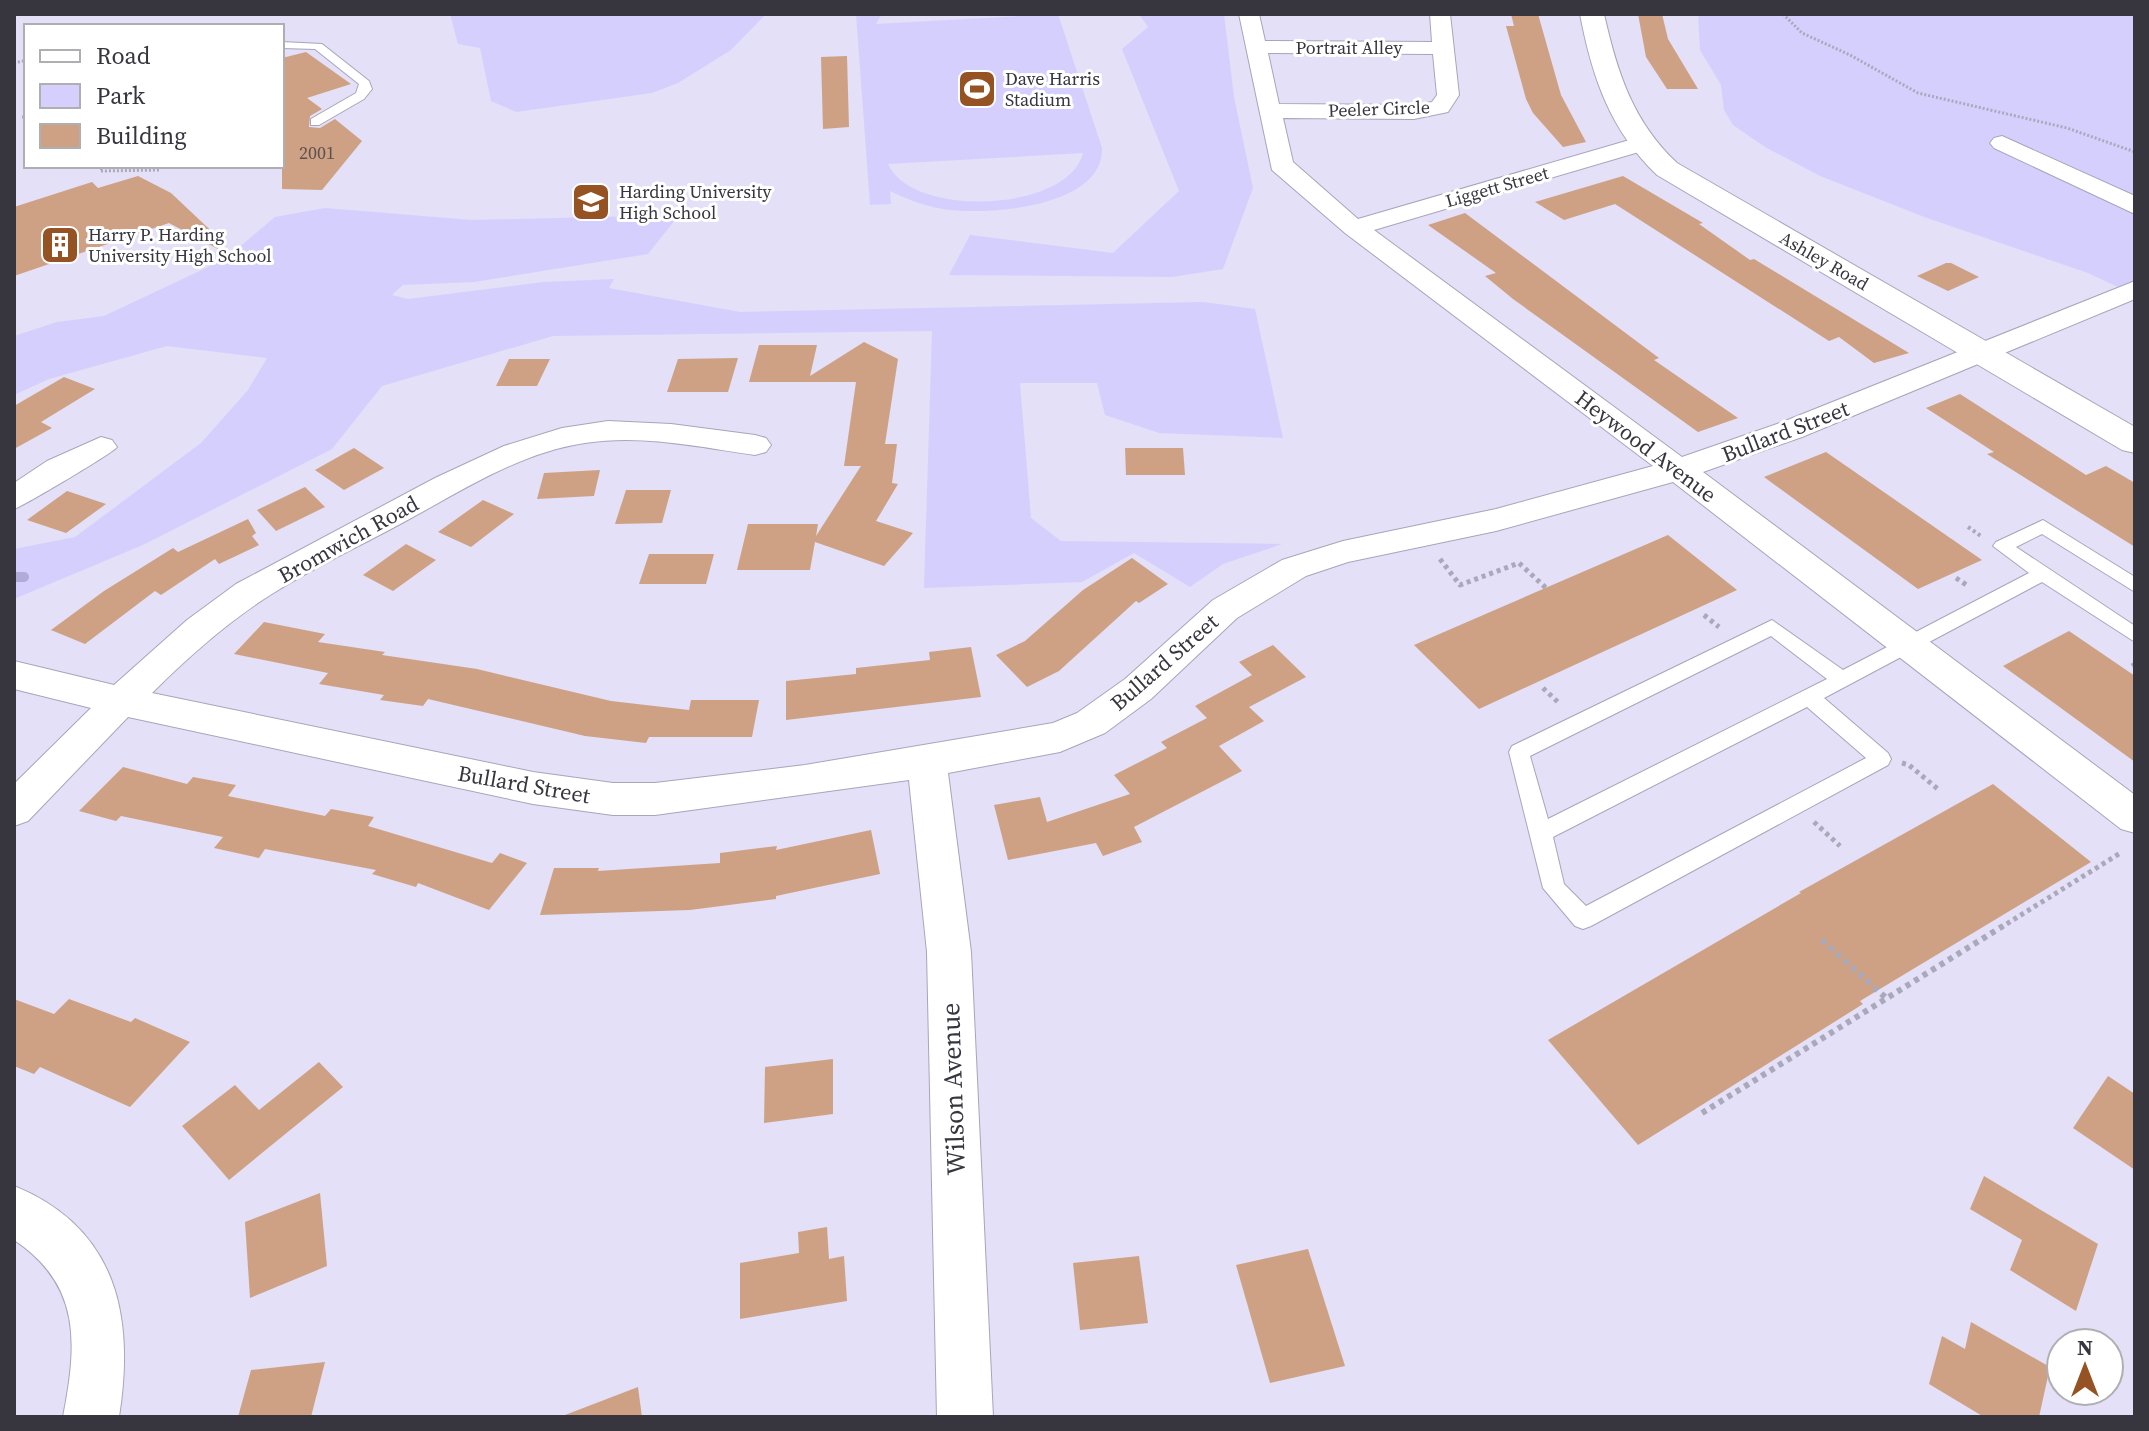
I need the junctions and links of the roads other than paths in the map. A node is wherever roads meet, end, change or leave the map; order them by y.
1 (1249, 14) edge
2 (1440, 14) edge
3 (1592, 14) edge
4 (284, 45) edge
5 (1255, 47) junction
6 (1443, 48) junction
7 (1269, 111) junction
8 (315, 122) dead end
9 (2002, 143) dead end
10 (1641, 144) junction
11 (2135, 206) edge
12 (1354, 228) junction
13 (2135, 289) edge
14 (1983, 353) junction
15 (2135, 442) edge
16 (755, 445) dead end
17 (101, 447) dead end
18 (1678, 470) junction
19 (14, 498) edge
20 (2042, 574) junction
21 (2135, 586) edge
22 (2135, 635) edge
23 (1906, 645) junction
24 (14, 675) edge
25 (1843, 680) junction
26 (1809, 697) junction
27 (121, 701) junction
28 (927, 762) junction
29 (14, 810) edge
30 (2135, 817) edge
31 (1541, 833) junction
32 (14, 1211) edge
33 (91, 1417) edge
34 (965, 1417) edge

1 - 5 street, Heywood Avenue
2 - 6 street, Peeler Circle
3 - 10 street, Ashley Road
4 - 8 lane
5 - 6 street, Portrait Alley
5 - 7 street, Heywood Avenue
6 - 7 street, Peeler Circle
7 - 12 street, Heywood Avenue
9 - 11 street
10 - 12 street, Liggett Street
10 - 14 street, Ashley Road
12 - 18 street, Heywood Avenue
13 - 14 street, Bullard Street
14 - 15 street, Ashley Road
14 - 18 street, Bullard Street
16 - 27 street, Bromwich Road
17 - 19 street
18 - 23 street, Heywood Avenue
18 - 28 street, Bullard Street
20 - 21 lane
20 - 22 lane
20 - 23 lane
23 - 25 lane
23 - 30 street, Heywood Avenue
24 - 27 street, Bullard Street
25 - 26 lane
25 - 31 lane
26 - 31 lane
26 - 31 lane
27 - 28 street, Bullard Street
27 - 29 street, Bromwich Road
28 - 34 street, Wilson Avenue
32 - 33 street

